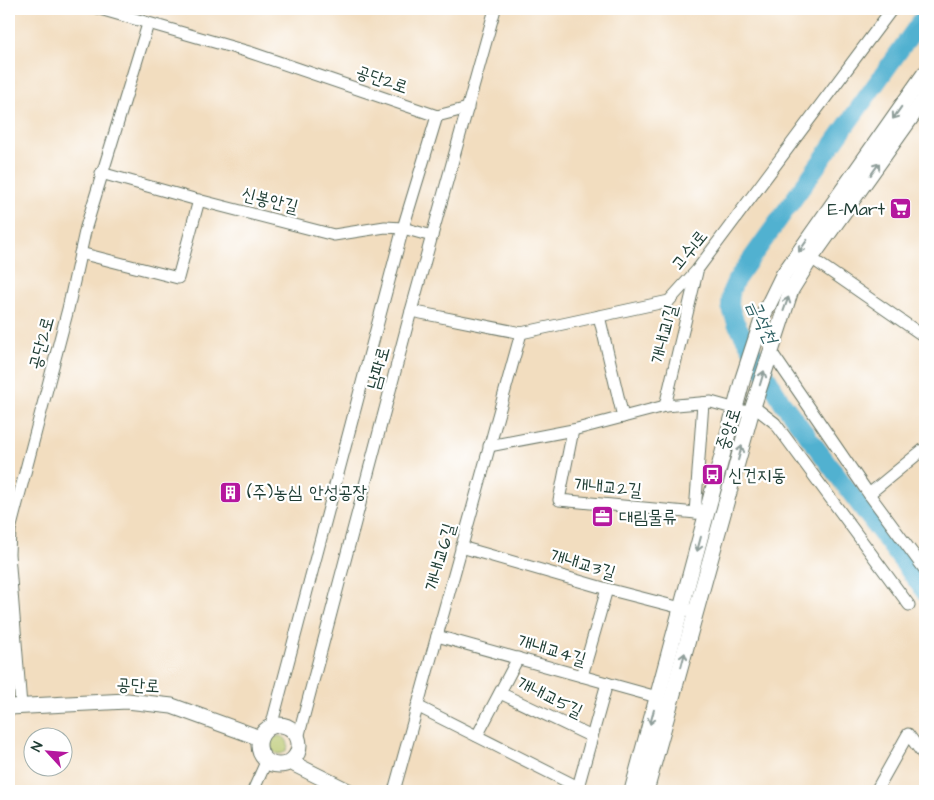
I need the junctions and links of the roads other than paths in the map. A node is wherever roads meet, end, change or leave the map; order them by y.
1 (100, 9) edge
2 (495, 9) edge
3 (892, 9) edge
4 (148, 24) junction
5 (925, 73) edge
6 (925, 98) edge
7 (468, 108) junction
8 (437, 116) junction
9 (101, 173) junction
10 (199, 200) junction
11 (403, 228) junction
12 (432, 236) junction
13 (80, 253) junction
14 (811, 258) junction
15 (698, 270) junction
16 (411, 311) junction
17 (599, 316) junction
18 (521, 333) junction
19 (925, 337) edge
20 (770, 350) junction
21 (703, 403) junction
22 (665, 406) junction
23 (746, 409) junction
24 (623, 418) junction
25 (573, 430) junction
26 (489, 446) junction
27 (925, 448) edge
28 (869, 494) junction
29 (701, 514) junction
30 (461, 547) junction
31 (925, 570) edge
32 (607, 589) junction
33 (910, 605) dead end
34 (681, 608) junction
35 (696, 612) junction
36 (437, 636) junction
37 (518, 658) junction
38 (582, 676) junction
39 (607, 683) junction
40 (500, 693) junction
41 (657, 697) junction
42 (417, 706) junction
43 (15, 707) edge
44 (271, 726) junction
45 (477, 736) junction
46 (592, 737) junction
47 (260, 738) junction
48 (298, 738) junction
49 (925, 756) edge
50 (266, 762) junction
51 (290, 762) junction
52 (582, 789) edge
53 (253, 791) edge
54 (348, 791) edge
55 (394, 791) edge
56 (632, 791) edge
57 (646, 791) edge
58 (876, 791) edge

1 - 4 street, 공단2로
2 - 7 street, 남파로
3 - 15 street, 고수1로
4 - 8 street, 공단2로
4 - 9 street, 공단2로
5 -> 23 main road, 중앙로
14 -> 6 main road
7 - 8 street
7 - 12 street, 남파로
8 - 11 street
9 - 10 street, 신봉안길
9 - 13 street, 공단2로
10 - 11 street, 신봉안길
10 - 13 street
11 - 12 street, 신봉안길
11 - 44 street
12 - 16 street, 남파로
13 - 43 street, 공단2로
14 - 19 street
20 -> 14 main road
15 - 17 street, 고수1로
15 - 22 street, 개내교1길
16 - 18 street, 고수1로
16 - 48 street, 남파로
17 - 18 street, 고수1로
17 - 24 street
18 - 26 street, 개내교6길
23 -> 20 main road
20 - 28 street
21 - 22 street
21 - 23 street
21 - 29 street
22 - 24 street
23 - 29 main road, 중앙로
23 - 33 street, 중앙로
35 -> 23 main road, 중앙로
24 - 25 street
25 - 26 street
25 - 29 street, 개내교2길
26 - 30 street, 개내교6길
27 - 28 street
28 - 31 street
29 -> 34 main road, 중앙로
30 - 32 street, 개내교3길
30 - 36 street, 개내교6길
32 - 34 street, 개내교3길
32 - 38 street
34 - 35 street, 개내교3길
34 - 41 main road, 중앙로
57 -> 35 main road, 중앙로
36 - 37 street, 개내교4길
36 - 42 street, 개내교6길
37 - 38 street, 개내교4길
37 - 40 street, 개내교5길
38 - 39 street, 개내교4길
39 - 41 street, 개내교4길
39 - 46 street
40 - 45 street, 개내교5길
40 - 46 street, 개내교5길
41 -> 56 main road, 중앙로
42 - 45 street, 개내교5길
42 - 55 street, 개내교6길
43 - 47 main road, 공단로
44 - 47 main road
44 - 48 main road
45 - 52 street, 개내교5길
46 - 52 street, 개내교5길
47 - 50 main road
48 - 51 main road
49 - 58 street
50 - 51 main road
50 - 53 street
51 - 54 main road

